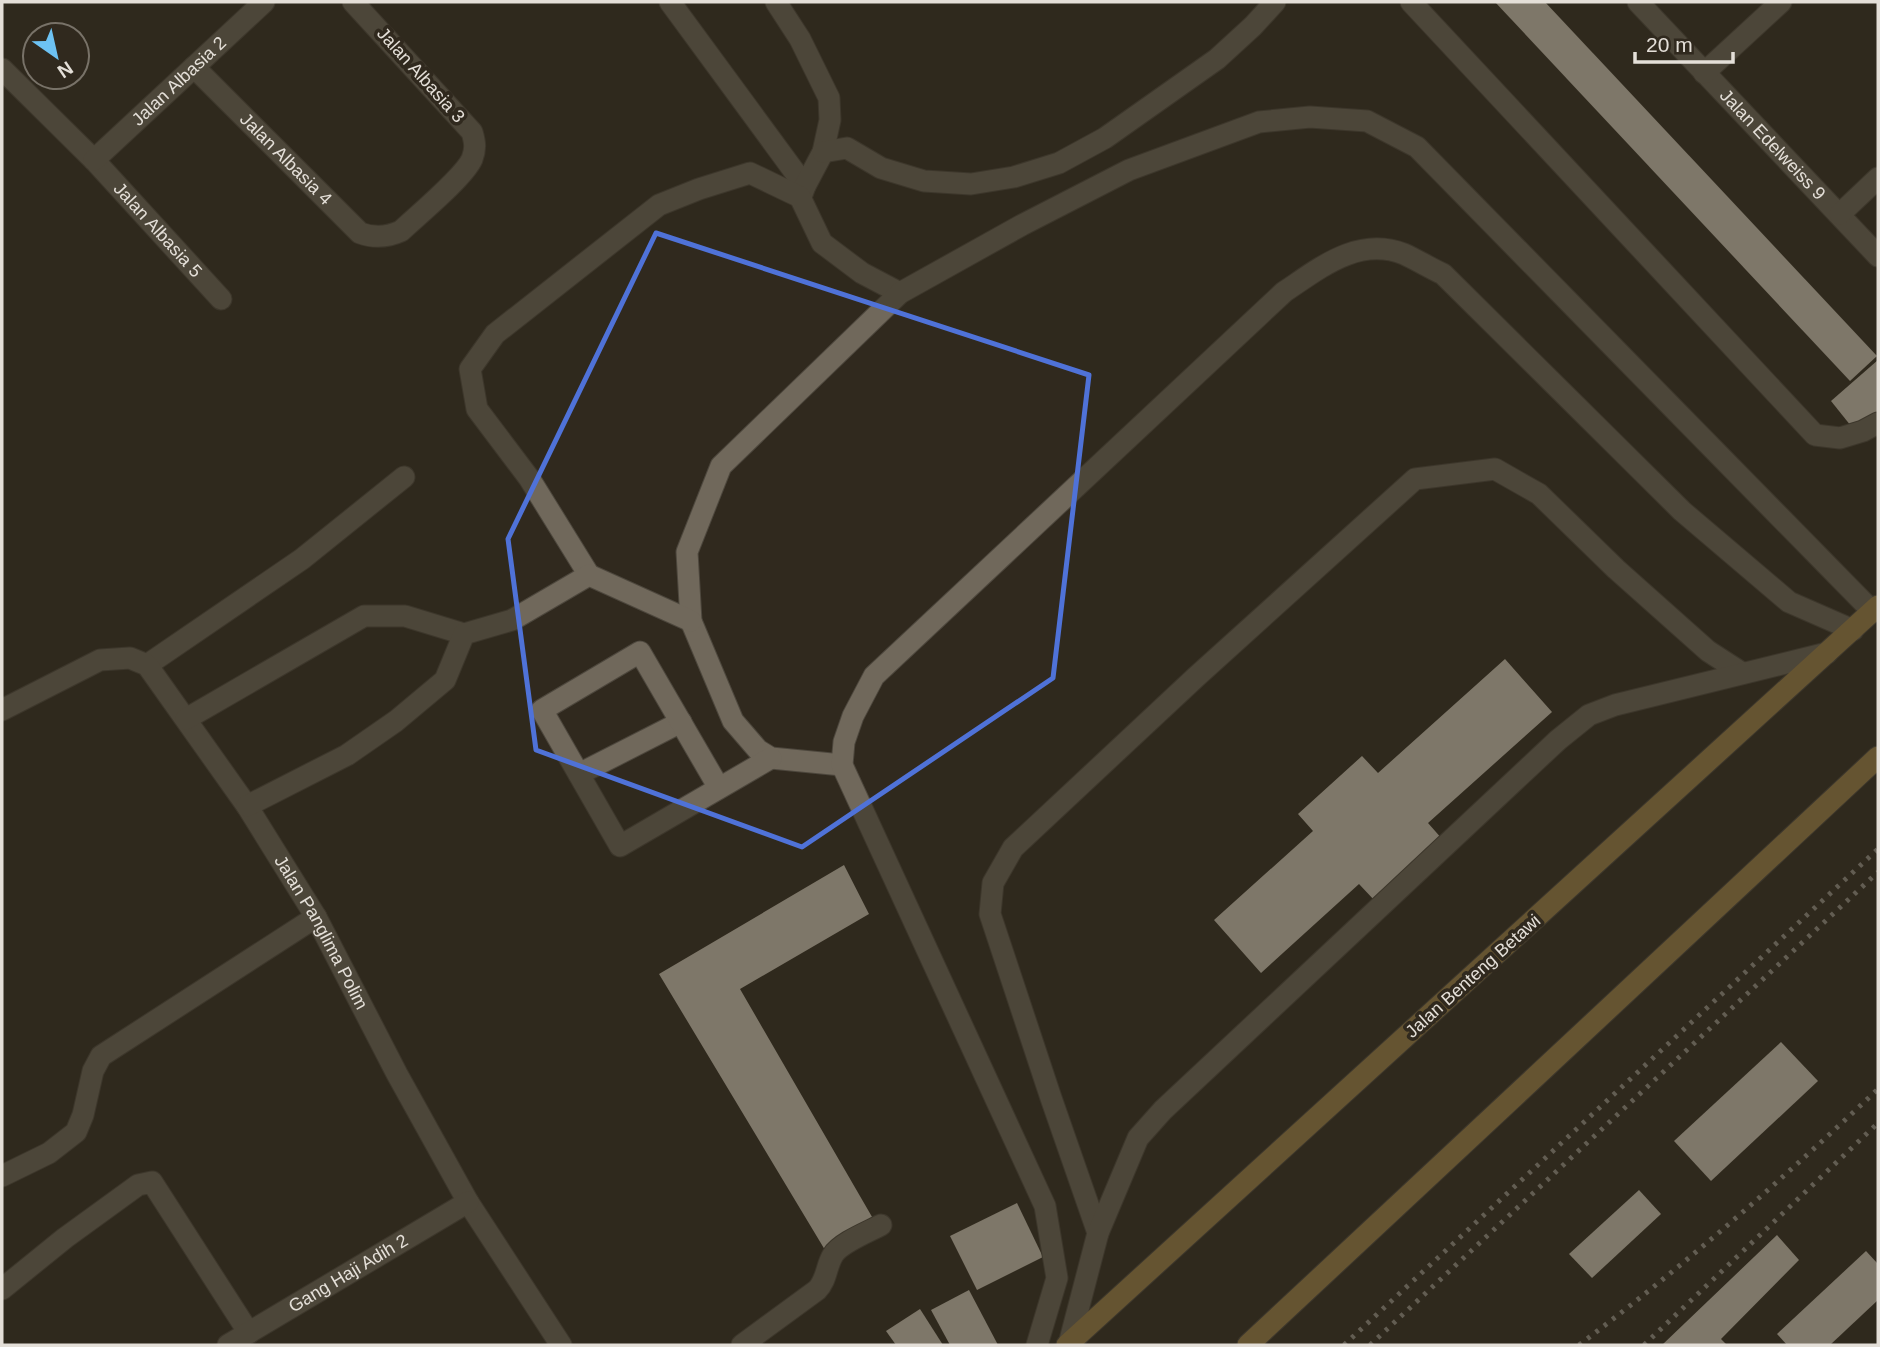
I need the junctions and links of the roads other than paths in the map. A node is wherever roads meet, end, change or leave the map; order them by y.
1 (264, 2) edge
2 (353, 2) edge
3 (670, 2) edge
4 (776, 2) edge
5 (1275, 2) edge
6 (1411, 2) edge
7 (1638, 2) edge
8 (1781, 2) edge
9 (194, 67) junction
10 (2, 69) edge
11 (1704, 73) junction
12 (823, 152) junction
13 (93, 160) junction
14 (1878, 178) edge
15 (802, 192) junction
16 (1840, 214) junction
17 (382, 236) joint
18 (1878, 256) edge
19 (900, 293) junction
20 (221, 299) dead end
21 (1878, 423) edge
22 (404, 477) dead end
23 (589, 575) junction
24 (1875, 609) edge
25 (691, 621) junction
26 (1853, 630) junction
27 (464, 634) junction
28 (1827, 653) junction
29 (148, 665) junction
30 (1742, 673) junction
31 (2, 710) edge
32 (186, 719) junction
33 (681, 722) junction
34 (1878, 757) edge
35 (771, 758) junction
36 (842, 765) junction
37 (579, 774) junction
38 (719, 788) junction
39 (247, 806) junction
40 (316, 918) junction
41 (2, 1176) edge
42 (468, 1202) junction
43 (881, 1225) dead end
44 (1098, 1233) junction
45 (2, 1289) edge
46 (249, 1334) junction
47 (228, 1345) edge
48 (561, 1345) edge
49 (742, 1345) edge
50 (1037, 1345) edge
51 (1068, 1345) edge
52 (1248, 1345) edge

1 - 9 street, Jalan Albasia 2
2 - 17 street, Jalan Albasia 3
3 - 15 street
4 - 12 street
5 - 12 street
6 - 21 street
7 - 11 street, Jalan Edelweiss 9
8 - 11 street
9 - 13 street, Jalan Albasia 2
9 - 17 street, Jalan Albasia 4
10 - 13 street, Jalan Albasia 5
11 - 16 street, Jalan Edelweiss 9
12 - 15 street
13 - 20 street, Jalan Albasia 5
14 - 16 street
15 - 19 street
15 - 23 street
16 - 18 street, Jalan Edelweiss 9
19 - 24 street
19 - 25 street
22 - 29 street
23 - 25 street
23 - 27 street
24 - 26 main road, Jalan Benteng Betawi
25 - 35 street
26 - 28 main road, Jalan Benteng Betawi
26 - 36 street
27 - 32 street
27 - 39 street
28 - 30 street
28 - 51 main road, Jalan Benteng Betawi
29 - 31 street
29 - 32 street, Jalan Panglima Polim
30 - 44 street
30 - 44 street
32 - 39 street, Jalan Panglima Polim
33 - 37 street
33 - 37 street
33 - 38 street
34 - 52 main road
35 - 36 street
35 - 38 street
36 - 50 street
37 - 38 street
39 - 40 street, Jalan Panglima Polim
40 - 41 street
40 - 42 street, Jalan Panglima Polim
42 - 46 street, Gang Haji Adih 2
42 - 48 street, Jalan Panglima Polim
43 - 49 street
44 - 51 street
45 - 46 street
46 - 47 street, Gang Haji Adih 2

